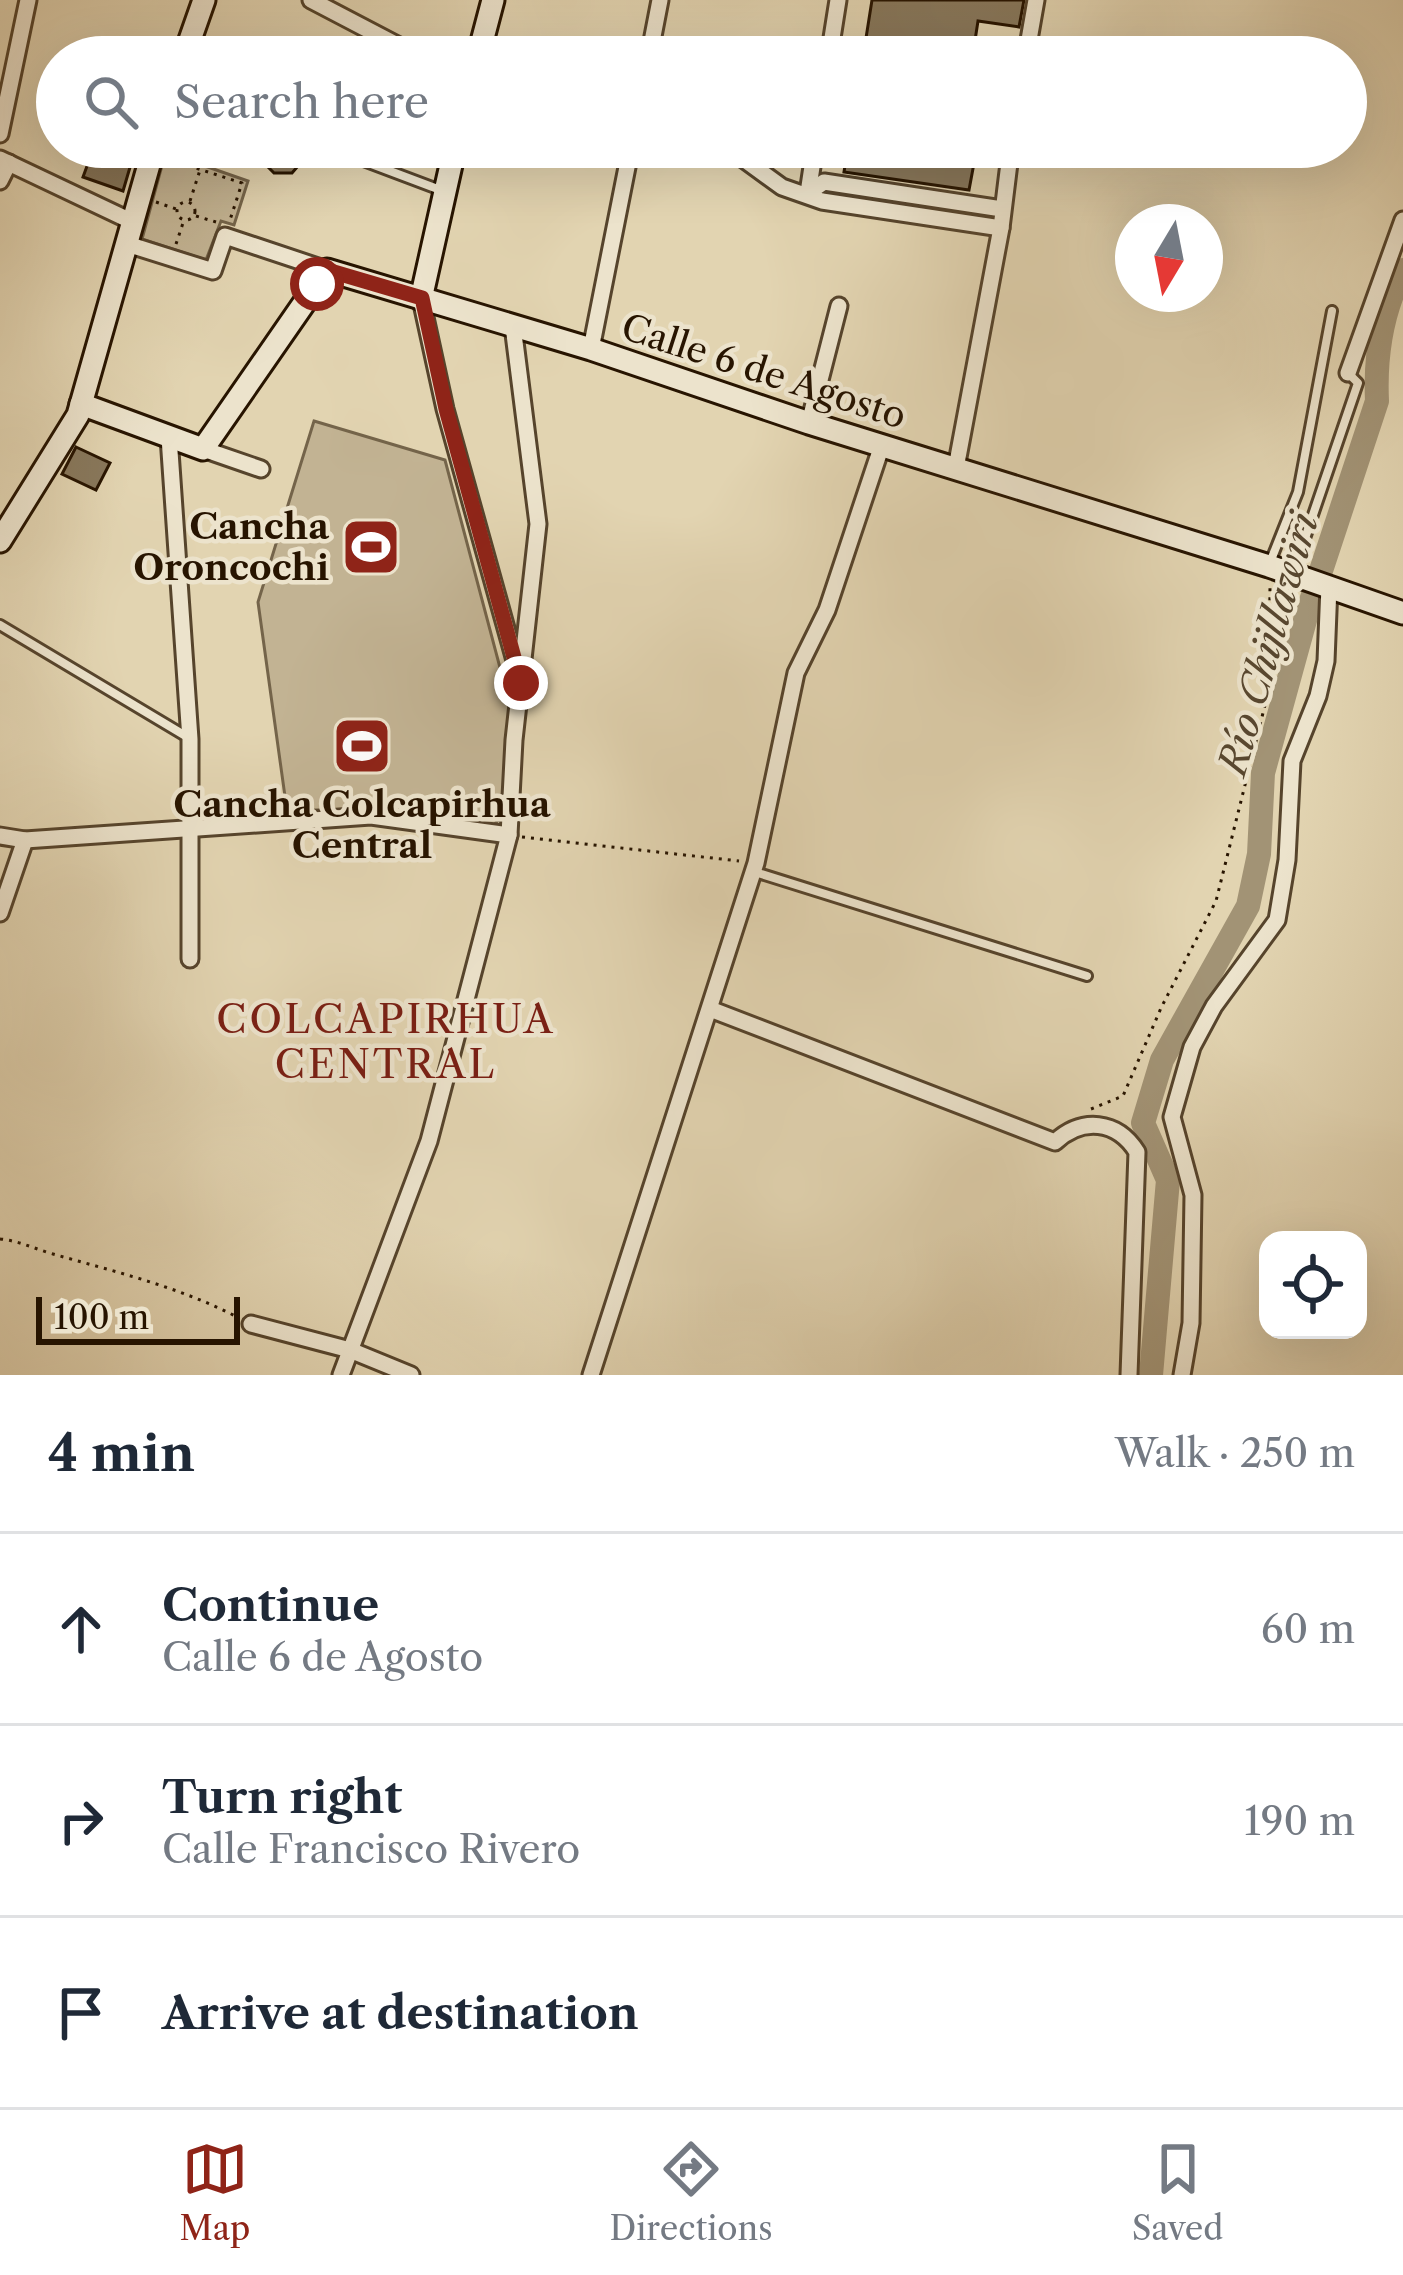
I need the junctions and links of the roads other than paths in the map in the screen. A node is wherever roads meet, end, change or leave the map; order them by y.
1 (28, 0) edge
2 (203, 0) edge
3 (311, 0) edge
4 (493, 0) edge
5 (660, 0) edge
6 (838, 0) edge
7 (1036, 0) edge
8 (191, 36) edge
9 (380, 36) edge
10 (484, 36) edge
11 (653, 36) edge
12 (832, 36) edge
13 (1030, 36) edge
14 (0, 134) edge
15 (4, 161) edge
16 (148, 168) edge
17 (380, 168) edge
18 (450, 168) edge
19 (627, 168) edge
20 (756, 168) edge
21 (812, 168) edge
22 (1008, 168) edge
23 (0, 181) edge
24 (444, 192) junction
25 (808, 193) junction
26 (1002, 208) junction
27 (1403, 220) edge
28 (1001, 228) junction
29 (130, 233) junction
30 (327, 270) junction
31 (422, 298) junction
32 (839, 306) dead end
33 (1332, 311) dead end
34 (513, 326) junction
35 (591, 350) junction
36 (1348, 373) joint
37 (81, 404) junction
38 (809, 423) junction
39 (169, 437) junction
40 (882, 446) junction
41 (203, 449) junction
42 (956, 468) junction
43 (261, 469) dead end
44 (0, 541) edge
45 (1277, 568) junction
46 (1320, 583) junction
47 (1403, 613) edge
48 (0, 625) edge
49 (521, 683) junction
50 (190, 739) junction
51 (193, 828) junction
52 (0, 836) edge
53 (508, 836) junction
54 (25, 840) junction
55 (755, 867) junction
56 (0, 913) edge
57 (190, 959) dead end
58 (1087, 976) dead end
59 (710, 1009) junction
60 (251, 1324) road end
61 (350, 1350) junction
62 (341, 1375) edge
63 (411, 1375) edge
64 (591, 1375) edge
65 (1129, 1375) edge
66 (1182, 1375) edge

1 - 14 street
2 - 8 main road
3 - 9 street
4 - 10 main road
5 - 11 street
6 - 12 street
7 - 13 street
15 - 23 street
15 - 29 street
16 - 29 main road
17 - 24 lane
18 - 24 main road
19 - 35 street
20 - 25 street
21 - 25 street
22 - 26 street
24 - 31 main road
25 - 26 street
25 - 28 street
26 - 28 street
27 - 36 street
28 - 42 street
29 - 30 street, Calle 6 de Agosto
29 - 37 main road
30 - 31 main road, Calle 6 de Agosto
30 - 41 main road
31 - 34 main road, Calle 6 de Agosto
31 - 49 street
32 - 38 street
33 - 45 lane
34 - 35 main road, Calle 6 de Agosto
34 - 49 street
35 - 38 main road, Calle 6 de Agosto
36 - 45 lane
37 - 39 main road
37 - 44 main road
38 - 40 main road, Calle 6 de Agosto
39 - 41 main road
39 - 50 street
40 - 42 main road, Calle 6 de Agosto
40 - 55 street
41 - 43 street
42 - 45 main road, Calle 6 de Agosto
45 - 46 main road, Calle 6 de Agosto
46 - 47 main road, Calle 6 de Agosto
46 - 66 street
48 - 50 lane
49 - 53 street
50 - 51 street
51 - 53 street
51 - 54 street
51 - 57 street
52 - 54 street
53 - 61 street
54 - 56 street
55 - 58 lane
55 - 59 street
59 - 64 street
59 - 65 street
60 - 61 street
61 - 62 street
61 - 63 street

